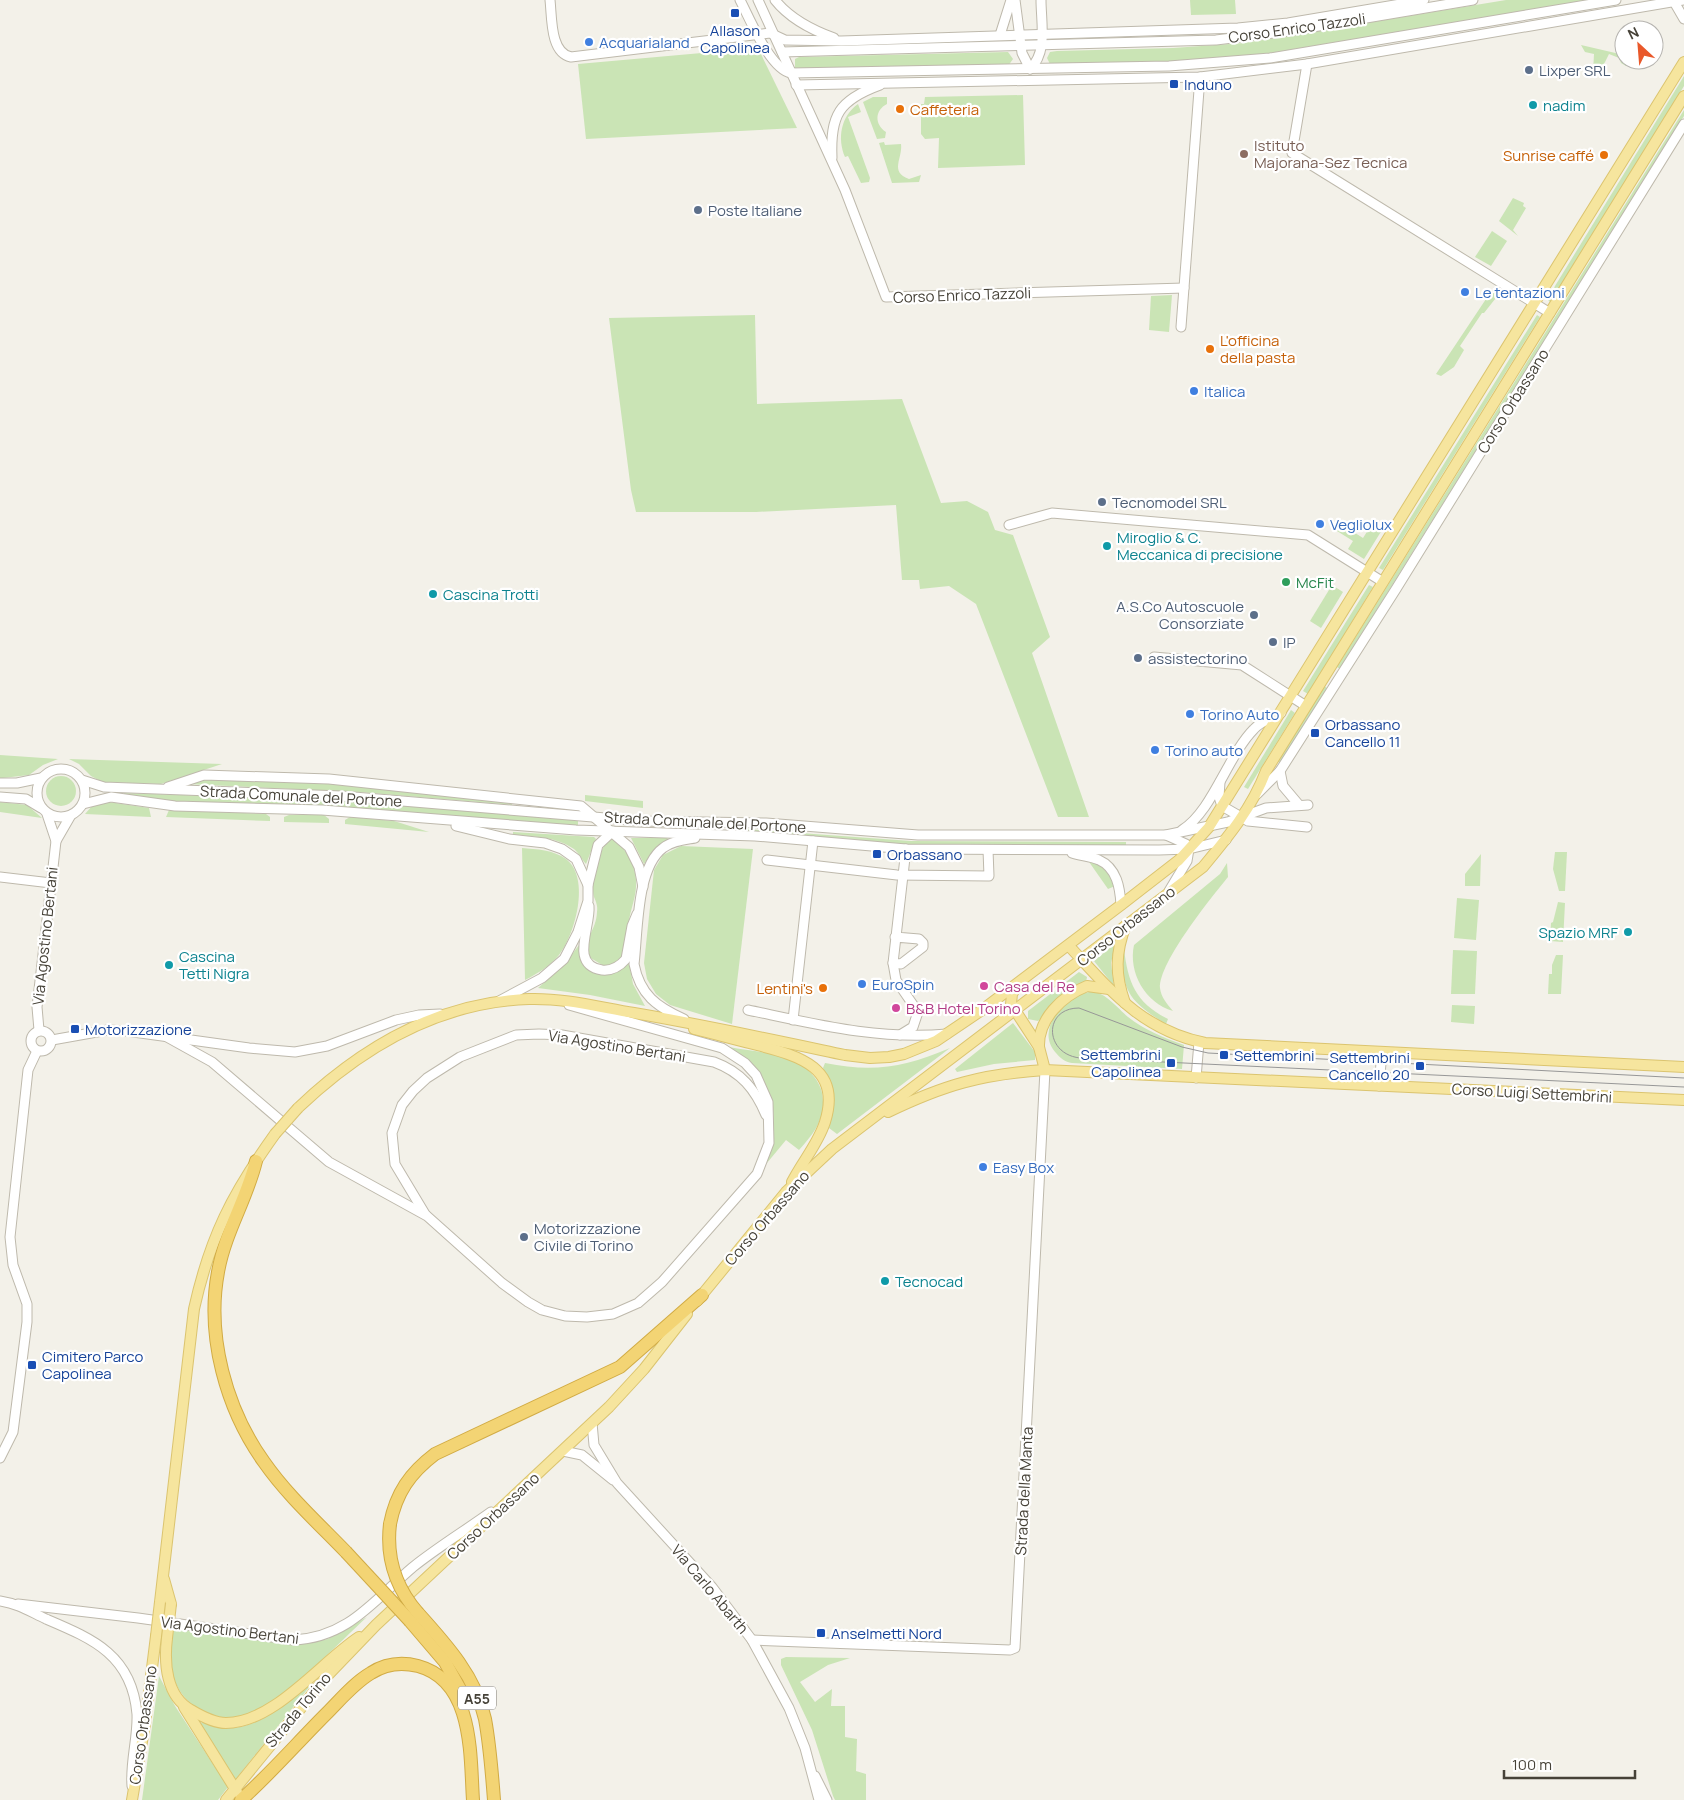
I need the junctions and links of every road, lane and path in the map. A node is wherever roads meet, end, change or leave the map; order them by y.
1 (550, 0) edge
2 (740, 0) edge
3 (758, 0) edge
4 (775, 0) edge
5 (1011, 0) edge
6 (1015, 0) edge
7 (1041, 0) edge
8 (1424, 0) edge
9 (1473, 0) edge
10 (1616, 0) edge
11 (1676, 1) edge
12 (1684, 19) edge
13 (1480, 23) junction
14 (1508, 31) junction
15 (1103, 33) junction
16 (774, 34) junction
17 (759, 35) junction
18 (1000, 35) junction
19 (1041, 35) junction
20 (1020, 40) junction
21 (841, 41) junction
22 (1120, 43) junction
23 (1042, 45) junction
24 (782, 52) junction
25 (1270, 58) junction
26 (1684, 62) edge
27 (1307, 64) junction
28 (1129, 66) junction
29 (1030, 69) junction
30 (1244, 72) junction
31 (791, 73) junction
32 (1200, 77) junction
33 (1149, 78) junction
34 (888, 82) junction
35 (796, 85) junction
36 (1684, 96) edge
37 (1684, 124) edge
38 (832, 163) junction
39 (1184, 288) junction
40 (1534, 303) junction
41 (1550, 313) junction
42 (1180, 327) dead end
43 (1009, 525) dead end
44 (1367, 572) junction
45 (1383, 582) junction
46 (1154, 657) dead end
47 (1328, 670) junction
48 (1340, 677) junction
49 (1322, 680) junction
50 (1334, 687) junction
51 (1291, 696) junction
52 (1306, 706) junction
53 (1281, 713) junction
54 (1280, 771) junction
55 (41, 778) junction
56 (82, 780) junction
57 (1220, 780) junction
58 (0, 783) edge
59 (166, 789) junction
60 (1257, 794) junction
61 (0, 797) edge
62 (83, 804) junction
63 (581, 806) joint
64 (1222, 806) junction
65 (44, 811) junction
66 (71, 815) junction
67 (595, 816) junction
68 (1242, 817) junction
69 (434, 820) junction
70 (641, 821) junction
71 (1209, 827) junction
72 (1307, 827) dead end
73 (612, 832) junction
74 (1178, 833) junction
75 (719, 834) junction
76 (1166, 835) junction
77 (1226, 840) junction
78 (56, 841) junction
79 (814, 841) junction
80 (906, 849) junction
81 (1189, 849) junction
82 (988, 850) junction
83 (1064, 850) junction
84 (767, 860) dead end
85 (811, 864) junction
86 (903, 875) junction
87 (0, 877) edge
88 (51, 883) junction
89 (588, 885) junction
90 (643, 887) junction
91 (1168, 894) junction
92 (588, 901) junction
93 (1122, 905) junction
94 (641, 907) junction
95 (1126, 925) junction
96 (896, 937) junction
97 (1069, 946) junction
98 (1082, 960) junction
99 (893, 964) junction
100 (1022, 980) junction
101 (1110, 989) junction
102 (552, 1000) junction
103 (497, 1002) junction
104 (1126, 1006) junction
105 (748, 1010) dead end
106 (1016, 1011) junction
107 (632, 1012) junction
108 (446, 1014) junction
109 (687, 1020) junction
110 (793, 1020) junction
111 (39, 1030) junction
112 (947, 1034) junction
113 (898, 1035) junction
114 (167, 1037) junction
115 (52, 1040) junction
116 (1199, 1042) junction
117 (1039, 1047) junction
118 (37, 1051) junction
119 (1382, 1052) junction
120 (1684, 1067) edge
121 (1045, 1070) junction
122 (1196, 1078) junction
123 (1379, 1086) junction
124 (1684, 1100) edge
125 (769, 1120) junction
126 (864, 1124) junction
127 (256, 1161) junction
128 (786, 1192) junction
129 (427, 1216) junction
130 (702, 1295) junction
131 (592, 1423) junction
132 (563, 1451) junction
133 (0, 1458) edge
134 (617, 1483) junction
135 (516, 1495) junction
136 (163, 1575) junction
137 (0, 1601) edge
138 (18, 1604) junction
139 (414, 1617) junction
140 (376, 1625) junction
141 (752, 1640) junction
142 (184, 1706) junction
143 (809, 1762) junction
144 (234, 1788) junction
145 (132, 1797) edge
146 (226, 1800) edge
147 (242, 1800) edge
148 (473, 1800) edge
149 (481, 1800) edge
150 (494, 1800) edge
151 (819, 1800) edge
152 (827, 1800) edge

1 - 17 street, Corso Enrico Tazzoli
2 - 17 street, Corso Enrico Tazzoli
3 - 16 street, Corso Enrico Tazzoli
4 - 21 street, Corso Enrico Tazzoli
5 - 18 street
6 - 20 street
7 - 19 street
8 - 15 street, Corso Enrico Tazzoli
9 - 22 street, Corso Enrico Tazzoli
10 - 13 street, Corso Enrico Tazzoli
11 - 12 street
11 - 14 street, Corso Enrico Tazzoli
13 - 14 street, Corso Enrico Tazzoli
13 - 25 street, Corso Enrico Tazzoli
14 - 27 street, Corso Enrico Tazzoli
15 - 19 street, Corso Enrico Tazzoli
15 - 22 street
16 - 17 street, Corso Enrico Tazzoli
16 - 21 street, Corso Enrico Tazzoli
16 - 24 street, Corso Enrico Tazzoli
17 - 31 street, Corso Enrico Tazzoli
18 - 20 street, Corso Enrico Tazzoli
18 - 21 street, Corso Enrico Tazzoli
19 - 20 street, Corso Enrico Tazzoli
19 - 23 street
20 - 23 street, Corso Enrico Tazzoli
20 - 24 street, Corso Enrico Tazzoli
20 - 29 street
22 - 23 street, Corso Enrico Tazzoli
23 - 29 street
24 - 31 street, Corso Enrico Tazzoli
25 - 28 street, Corso Enrico Tazzoli
25 - 30 street, Corso Enrico Tazzoli
26 - 40 main road, Corso Orbassano
27 - 30 street, Corso Enrico Tazzoli
27 - 40 street
28 - 29 street, Corso Enrico Tazzoli
28 - 33 street
29 - 31 street, Corso Enrico Tazzoli
30 - 32 street, Corso Enrico Tazzoli
31 - 35 street, Corso Enrico Tazzoli
32 - 33 street, Corso Enrico Tazzoli
32 - 39 street
33 - 34 street, Corso Enrico Tazzoli
34 - 35 street, Corso Enrico Tazzoli
34 - 38 street, Corso Enrico Tazzoli
35 - 38 street, Corso Enrico Tazzoli
36 - 41 main road, Corso Orbassano
37 - 48 street, Corso Orbassano
38 - 39 street, Corso Enrico Tazzoli
39 - 42 street
40 - 41 street
40 - 44 main road, Corso Orbassano
41 - 45 main road, Corso Orbassano
43 - 44 street
44 - 45 street
44 - 51 main road, Corso Orbassano
45 - 47 main road, Corso Orbassano
46 - 51 street
47 - 48 street
47 - 49 main road, Corso Orbassano
48 - 50 street, Corso Orbassano
49 - 50 street
49 - 52 main road, Corso Orbassano
50 - 54 street, Corso Orbassano
51 - 52 street
51 - 53 main road, Corso Orbassano
52 - 60 main road, Corso Orbassano
53 - 57 street
53 - 64 main road, Corso Orbassano
54 - 60 street, Corso Orbassano
54 - 68 street, Strada Comunale del Portone
55 - 56 street
55 - 58 street
55 - 65 street
56 - 59 street, Strada Comunale del Portone
56 - 62 street
57 - 64 street
57 - 74 street
59 - 63 street, Strada Comunale del Portone
59 - 67 street, Strada Comunale del Portone
60 - 68 main road, Corso Orbassano
61 - 65 street
62 - 66 street
62 - 69 street, Strada Comunale del Portone
63 - 67 street, Corso Orbassano
64 - 68 street
64 - 71 main road, Corso Orbassano
65 - 66 street
65 - 78 street, Via Agostino Bertani
66 - 78 street, Via Agostino Bertani
67 - 70 street, Strada Comunale del Portone
67 - 73 street, Corso Orbassano
68 - 71 street, Strada Comunale del Portone
68 - 72 street
68 - 77 main road, Corso Orbassano
69 - 73 street, Strada Comunale del Portone
69 - 89 street, Corso Orbassano
70 - 73 street, Corso Orbassano
70 - 76 street, Strada Comunale del Portone
71 - 74 street, Strada Comunale del Portone
71 - 81 main road, Corso Orbassano
73 - 75 street, Strada Comunale del Portone
73 - 89 street, Corso Orbassano
73 - 90 street, Corso Orbassano
74 - 76 street, Strada Comunale del Portone
75 - 79 street, Strada Comunale del Portone
75 - 90 street, Corso Orbassano
76 - 81 street
77 - 81 street, Strada Comunale del Portone
77 - 91 main road, Corso Orbassano
78 - 88 street, Via Agostino Bertani
79 - 80 street, Strada Comunale del Portone
79 - 85 street, Strada Comunale del Portone
80 - 82 street, Strada Comunale del Portone
80 - 86 street
81 - 83 street, Strada Comunale del Portone
81 - 91 street
81 - 93 main road, Corso Orbassano
82 - 83 street, Strada Comunale del Portone
82 - 86 street
83 - 93 street
84 - 85 street
85 - 86 street
85 - 110 street, Strada Comunale del Portone
86 - 96 street
87 - 88 street
88 - 111 street, Via Agostino Bertani
89 - 92 street, Corso Orbassano
90 - 94 street, Corso Orbassano
91 - 95 main road, Corso Orbassano
92 - 94 street, Corso Orbassano
92 - 103 street, Corso Orbassano
93 - 97 main road, Corso Orbassano
94 - 109 street, Corso Orbassano
95 - 98 main road, Corso Orbassano
95 - 104 main road
96 - 99 street
96 - 99 street
97 - 98 main road
97 - 100 main road, Corso Orbassano
98 - 101 main road
98 - 106 main road, Corso Orbassano
99 - 113 street
100 - 106 main road
100 - 112 main road, Corso Orbassano
101 - 104 main road
101 - 117 main road
102 - 103 main road, Corso Orbassano
102 - 107 main road, Corso Orbassano
102 - 125 street, Via Agostino Bertani
103 - 108 main road, Corso Orbassano
104 - 116 main road
105 - 110 street
106 - 117 main road
106 - 126 main road, Corso Orbassano
107 - 109 main road, Corso Orbassano
107 - 128 main road
108 - 114 street, Via Agostino Bertani
108 - 127 main road, Corso Orbassano, bridge
109 - 112 main road, Corso Orbassano
110 - 113 street
111 - 115 street
111 - 118 street
112 - 113 street
114 - 115 street, Via Agostino Bertani
114 - 129 street, Via Agostino Bertani
115 - 118 street
116 - 119 main road
116 - 122 street
117 - 121 main road
118 - 133 street
119 - 120 main road
119 - 123 street
121 - 122 main road, Corso Luigi Settembrini
121 - 126 main road, Corso Luigi Settembrini
121 - 141 street, Strada della Manta
122 - 123 main road, Corso Luigi Settembrini
123 - 124 main road, Corso Luigi Settembrini
125 - 129 street, Via Agostino Bertani
125 - 129 street, Via Agostino Bertani
126 - 128 main road, Corso Orbassano
127 - 136 main road, Corso Orbassano
127 - 139 highway, bridge
128 - 130 main road, Corso Orbassano
130 - 131 main road, Corso Orbassano
130 - 139 highway, bridge
131 - 132 main road, Corso Orbassano
131 - 134 street, Via Carlo Abarth
132 - 134 street, Via Carlo Abarth
132 - 135 main road, Corso Orbassano
134 - 141 street, Via Carlo Abarth
135 - 138 street, Via Agostino Bertani
135 - 140 main road, Corso Orbassano
136 - 142 main road, bridge
136 - 145 main road, Corso Orbassano, bridge
137 - 138 street, Corso Orbassano
138 - 145 street, Corso Orbassano
139 - 149 highway, A55
139 - 150 highway, A55
140 - 142 main road
140 - 144 main road, Strada Torino
141 - 143 street, Via Carlo Abarth
142 - 144 main road
143 - 151 street, Via Carlo Abarth
143 - 152 street, Via Carlo Abarth
144 - 146 main road, Strada Torino
144 - 147 main road
147 - 148 highway

